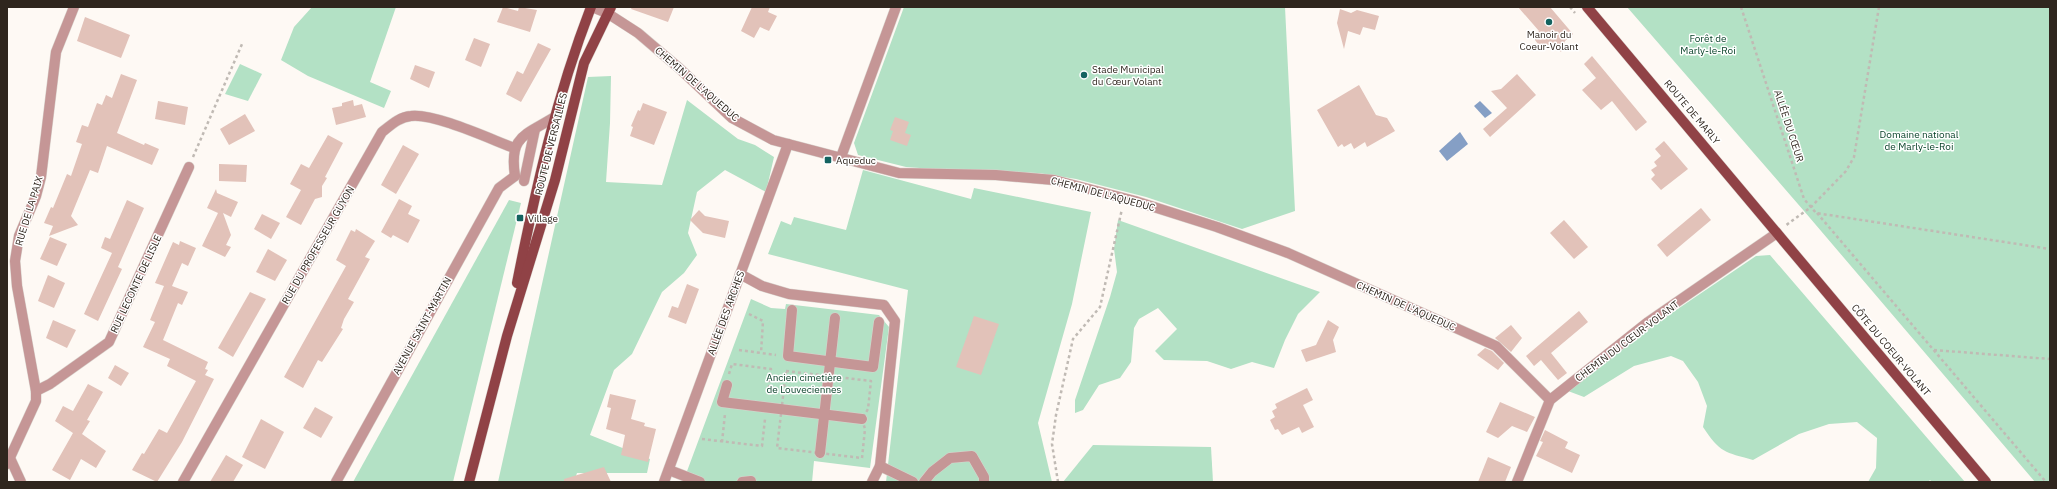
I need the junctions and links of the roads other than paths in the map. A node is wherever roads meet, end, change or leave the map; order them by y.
1 (74, 7) edge
2 (592, 7) edge
3 (896, 7) edge
4 (1587, 7) edge
5 (609, 10) edge
6 (554, 118) junction
7 (535, 129) junction
8 (788, 144) junction
9 (514, 148) junction
10 (840, 157) junction
11 (189, 167) road end
12 (519, 179) junction
13 (555, 180) junction
14 (537, 183) junction
15 (1777, 233) junction
16 (740, 274) junction
17 (792, 310) dead end
18 (835, 318) dead end
19 (879, 322) dead end
20 (506, 336) junction
21 (830, 362) junction
22 (727, 385) dead end
23 (36, 391) junction
24 (1550, 400) junction
25 (824, 414) junction
26 (862, 419) dead end
27 (820, 453) dead end
28 (9, 461) edge
29 (880, 466) junction
30 (669, 470) junction
31 (21, 482) edge
32 (183, 482) edge
33 (336, 482) edge
34 (469, 482) edge
35 (664, 482) edge
36 (700, 482) edge
37 (872, 482) edge
38 (913, 482) edge
39 (924, 482) edge
40 (984, 482) edge
41 (1517, 482) edge
42 (1986, 482) edge

1 - 23 street, RUE DE LA PAIX
2 - 5 street, CHEMIN DE L'AQUEDUC
2 - 6 main road, ROUTE DE VERSAILLES
3 - 10 street
4 - 15 main road, ROUTE DE MARLY
5 - 8 street, CHEMIN DE L'AQUEDUC
5 - 13 main road, ROUTE DE VERSAILLES
6 - 7 street
6 - 14 main road, ROUTE DE VERSAILLES
7 - 9 street
7 - 12 street
8 - 10 street, CHEMIN DE L'AQUEDUC
8 - 16 street, ALLÉE DES ARCHES
9 - 12 street
9 - 32 street, RUE DU PROFESSEUR GUYON
10 - 24 street, CHEMIN DE L'AQUEDUC
11 - 23 street, RUE LECONTE DE LISLE
12 - 14 street
12 - 33 street, AVENUE SAINT-MARTIN
13 - 14 main road
13 - 20 main road, ROUTE DE VERSAILLES
14 - 20 main road, ROUTE DE VERSAILLES
15 - 24 street, CHEMIN DU CŒUR-VOLANT
15 - 42 main road, CÔTE DU COEUR-VOLANT
16 - 29 street
16 - 30 street, ALLÉE DES ARCHES
17 - 21 street
18 - 21 street
19 - 21 street
20 - 34 main road, ROUTE DE VERSAILLES
21 - 25 street
22 - 25 street
23 - 28 street, RUE DE LA PAIX
24 - 41 street, CHEMIN DU CŒUR-VOLANT
25 - 26 street
25 - 27 street
28 - 31 street, RUE DE LA PAIX
29 - 37 street
29 - 38 street
30 - 35 street, ALLÉE DES ARCHES
30 - 36 street
39 - 40 street

